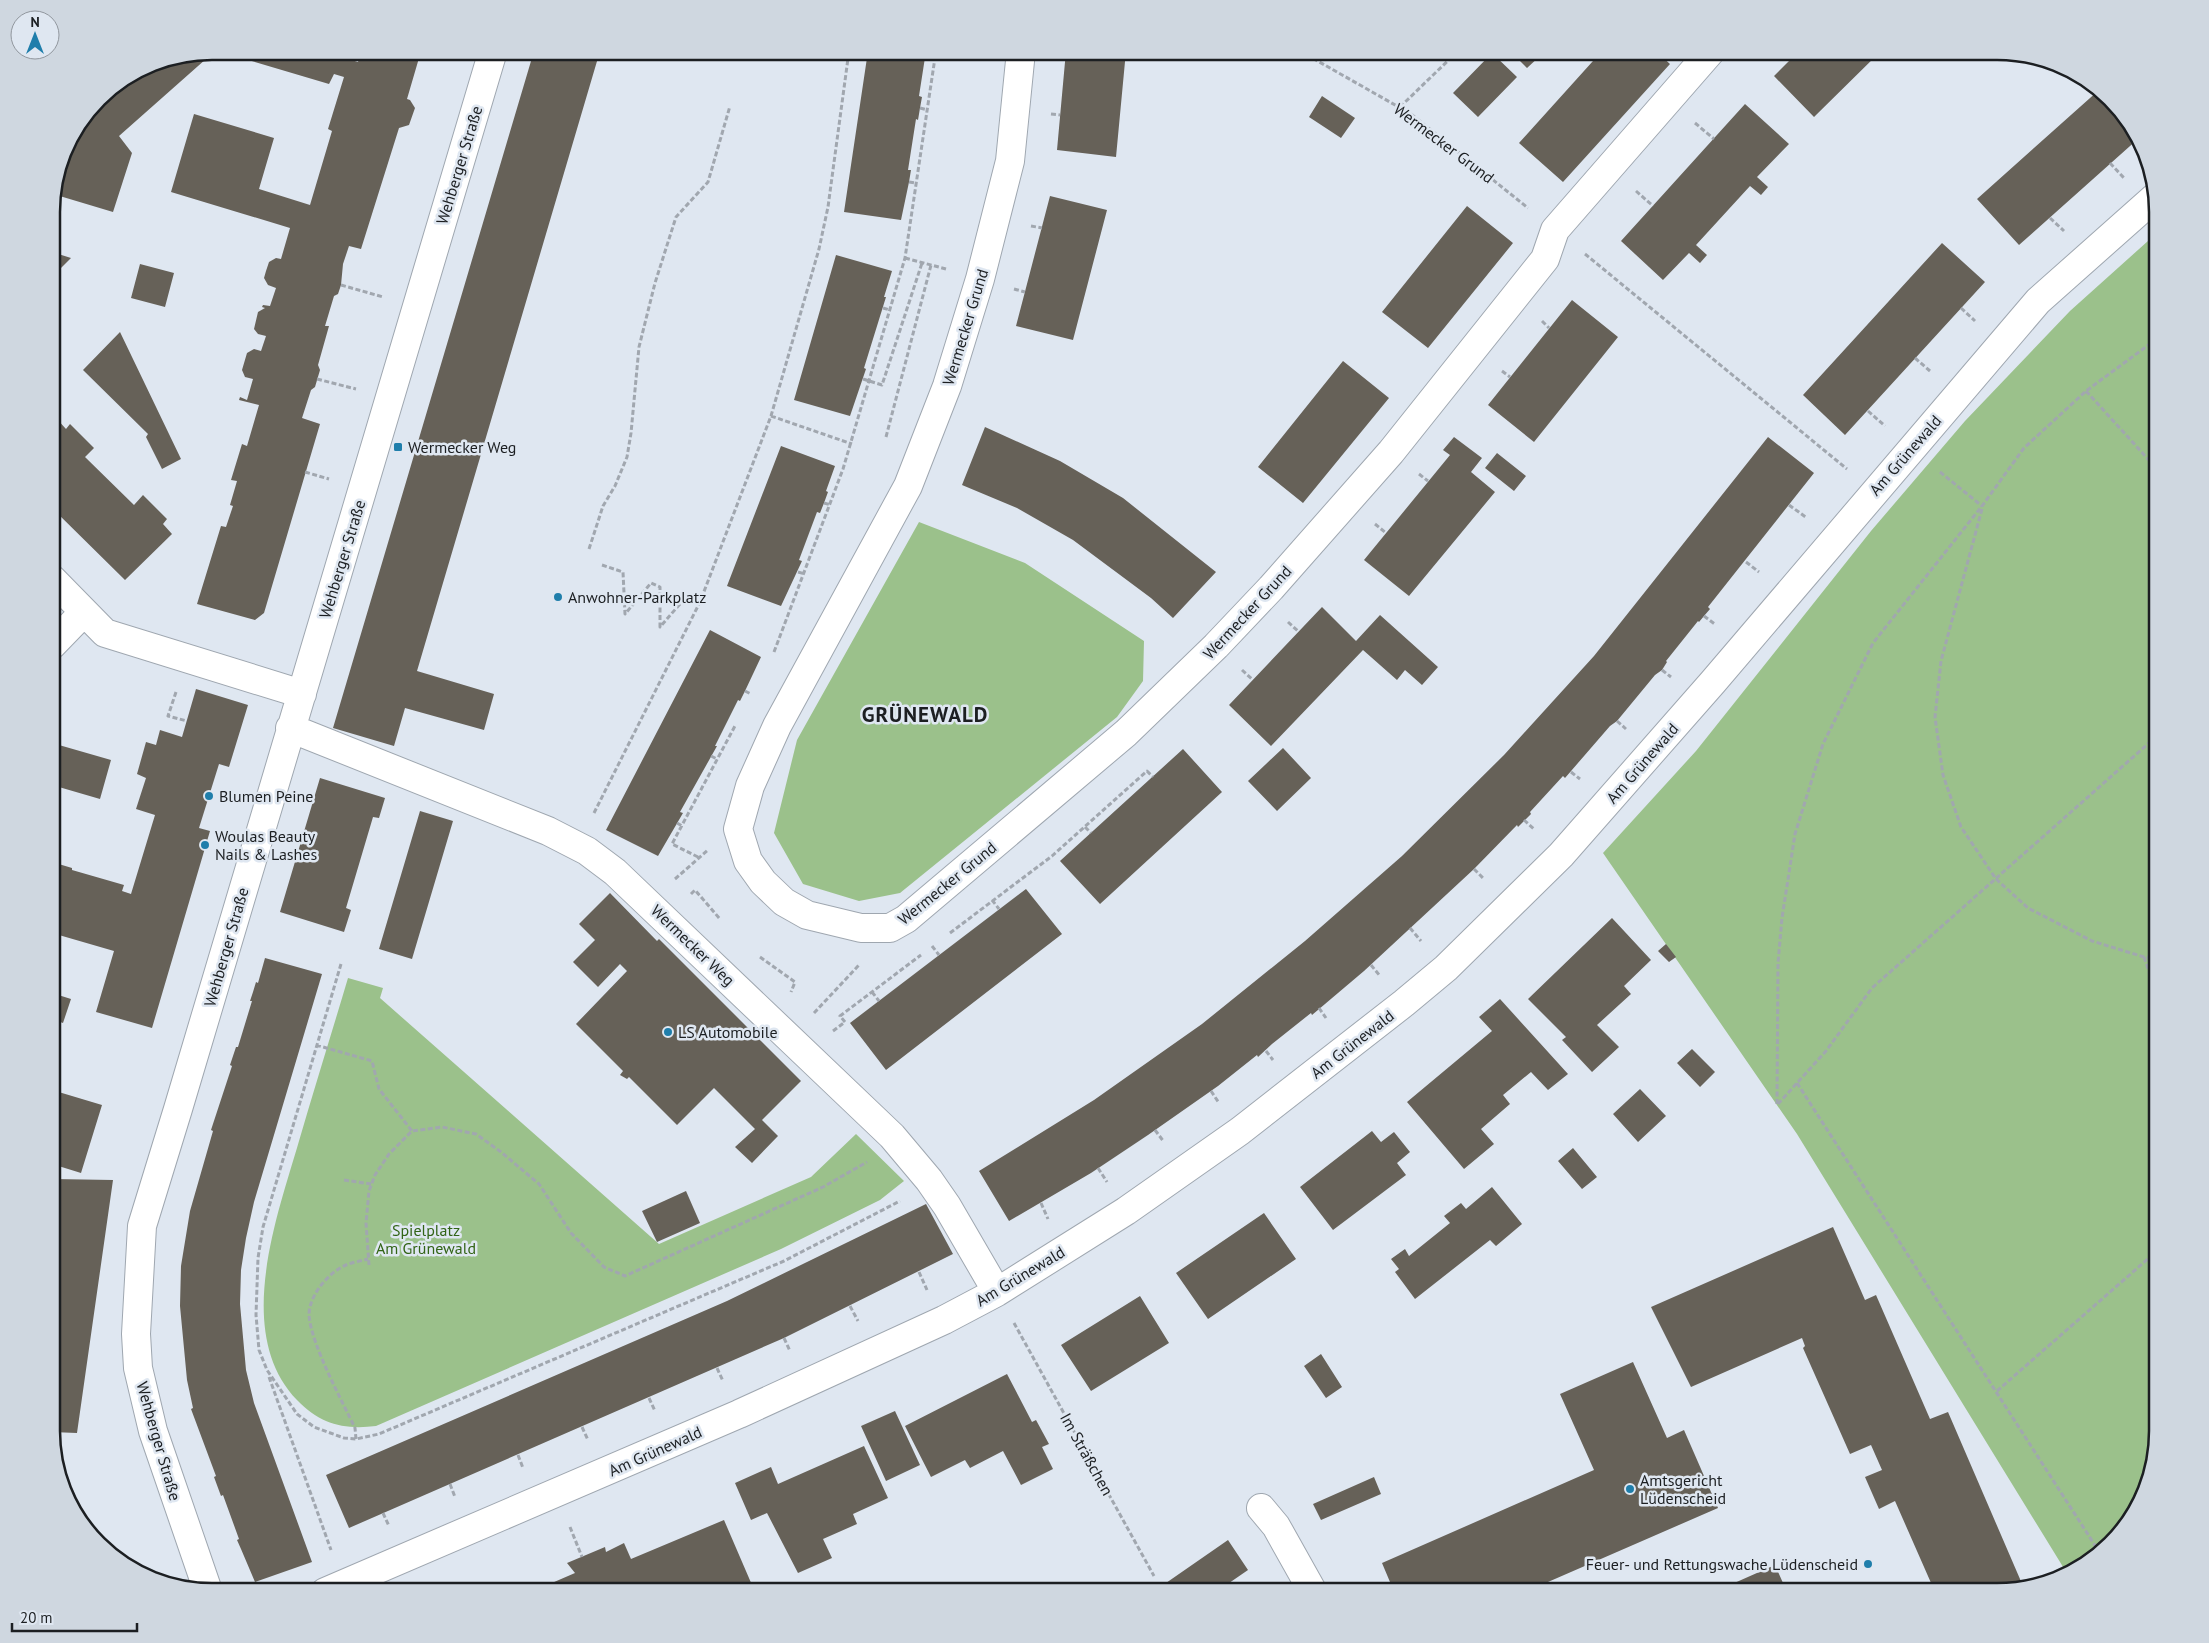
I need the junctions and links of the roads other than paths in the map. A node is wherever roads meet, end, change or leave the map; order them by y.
1 (490, 60) edge
2 (1020, 60) edge
3 (1703, 60) edge
4 (2149, 203) edge
5 (60, 587) edge
6 (84, 612) junction
7 (60, 637) edge
8 (302, 694) junction
9 (290, 728) junction
10 (997, 1292) junction
11 (1261, 1508) dead end
12 (205, 1583) edge
13 (346, 1583) edge
14 (1309, 1583) edge

1 - 8 street, Wehberger Straße
2 - 3 street, Wermecker Grund
4 - 10 street, Am Grünewald
5 - 6 street
6 - 7 street
6 - 8 street
8 - 9 street, Wehberger Straße
9 - 10 street, Wermecker Weg
9 - 12 street, Wehberger Straße
10 - 13 street, Am Grünewald
11 - 14 street

